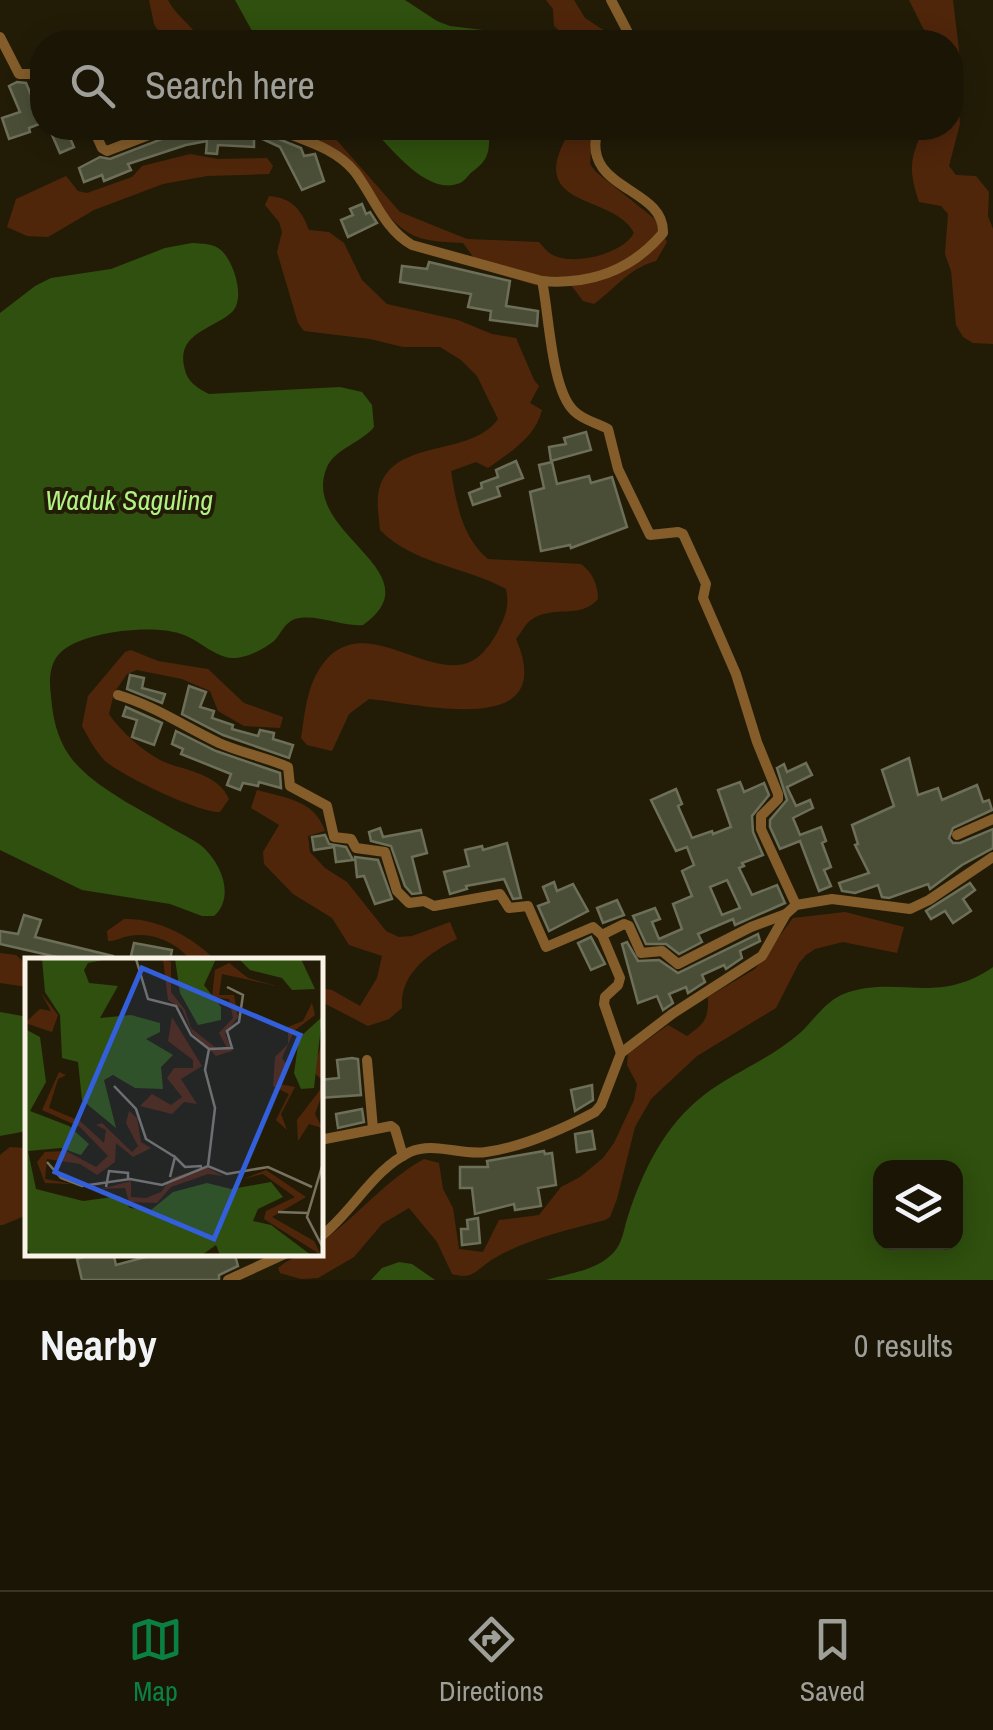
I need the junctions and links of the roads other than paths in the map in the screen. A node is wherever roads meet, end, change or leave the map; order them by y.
1 (611, 0) edge
2 (627, 30) edge
3 (0, 37) edge
4 (30, 74) edge
5 (98, 140) edge
6 (135, 140) edge
7 (304, 140) edge
8 (596, 140) edge
9 (542, 281) junction
10 (118, 695) dead end
11 (993, 819) edge
12 (957, 835) dead end
13 (993, 856) edge
14 (796, 904) junction
15 (786, 914) junction
16 (602, 935) junction
17 (621, 1053) junction
18 (366, 1060) dead end
19 (373, 1129) junction
20 (322, 1140) edge
21 (403, 1156) junction
22 (322, 1235) edge
23 (283, 1255) edge
24 (228, 1280) edge

1 - 2 street
3 - 4 street
5 - 6 street
7 - 9 street
8 - 9 street
9 - 14 street
10 - 16 street
11 - 12 street
13 - 14 street
14 - 15 street
15 - 16 street
15 - 17 street
16 - 17 street
17 - 21 street
18 - 19 street
19 - 20 street
19 - 21 street
21 - 22 street
23 - 24 street

